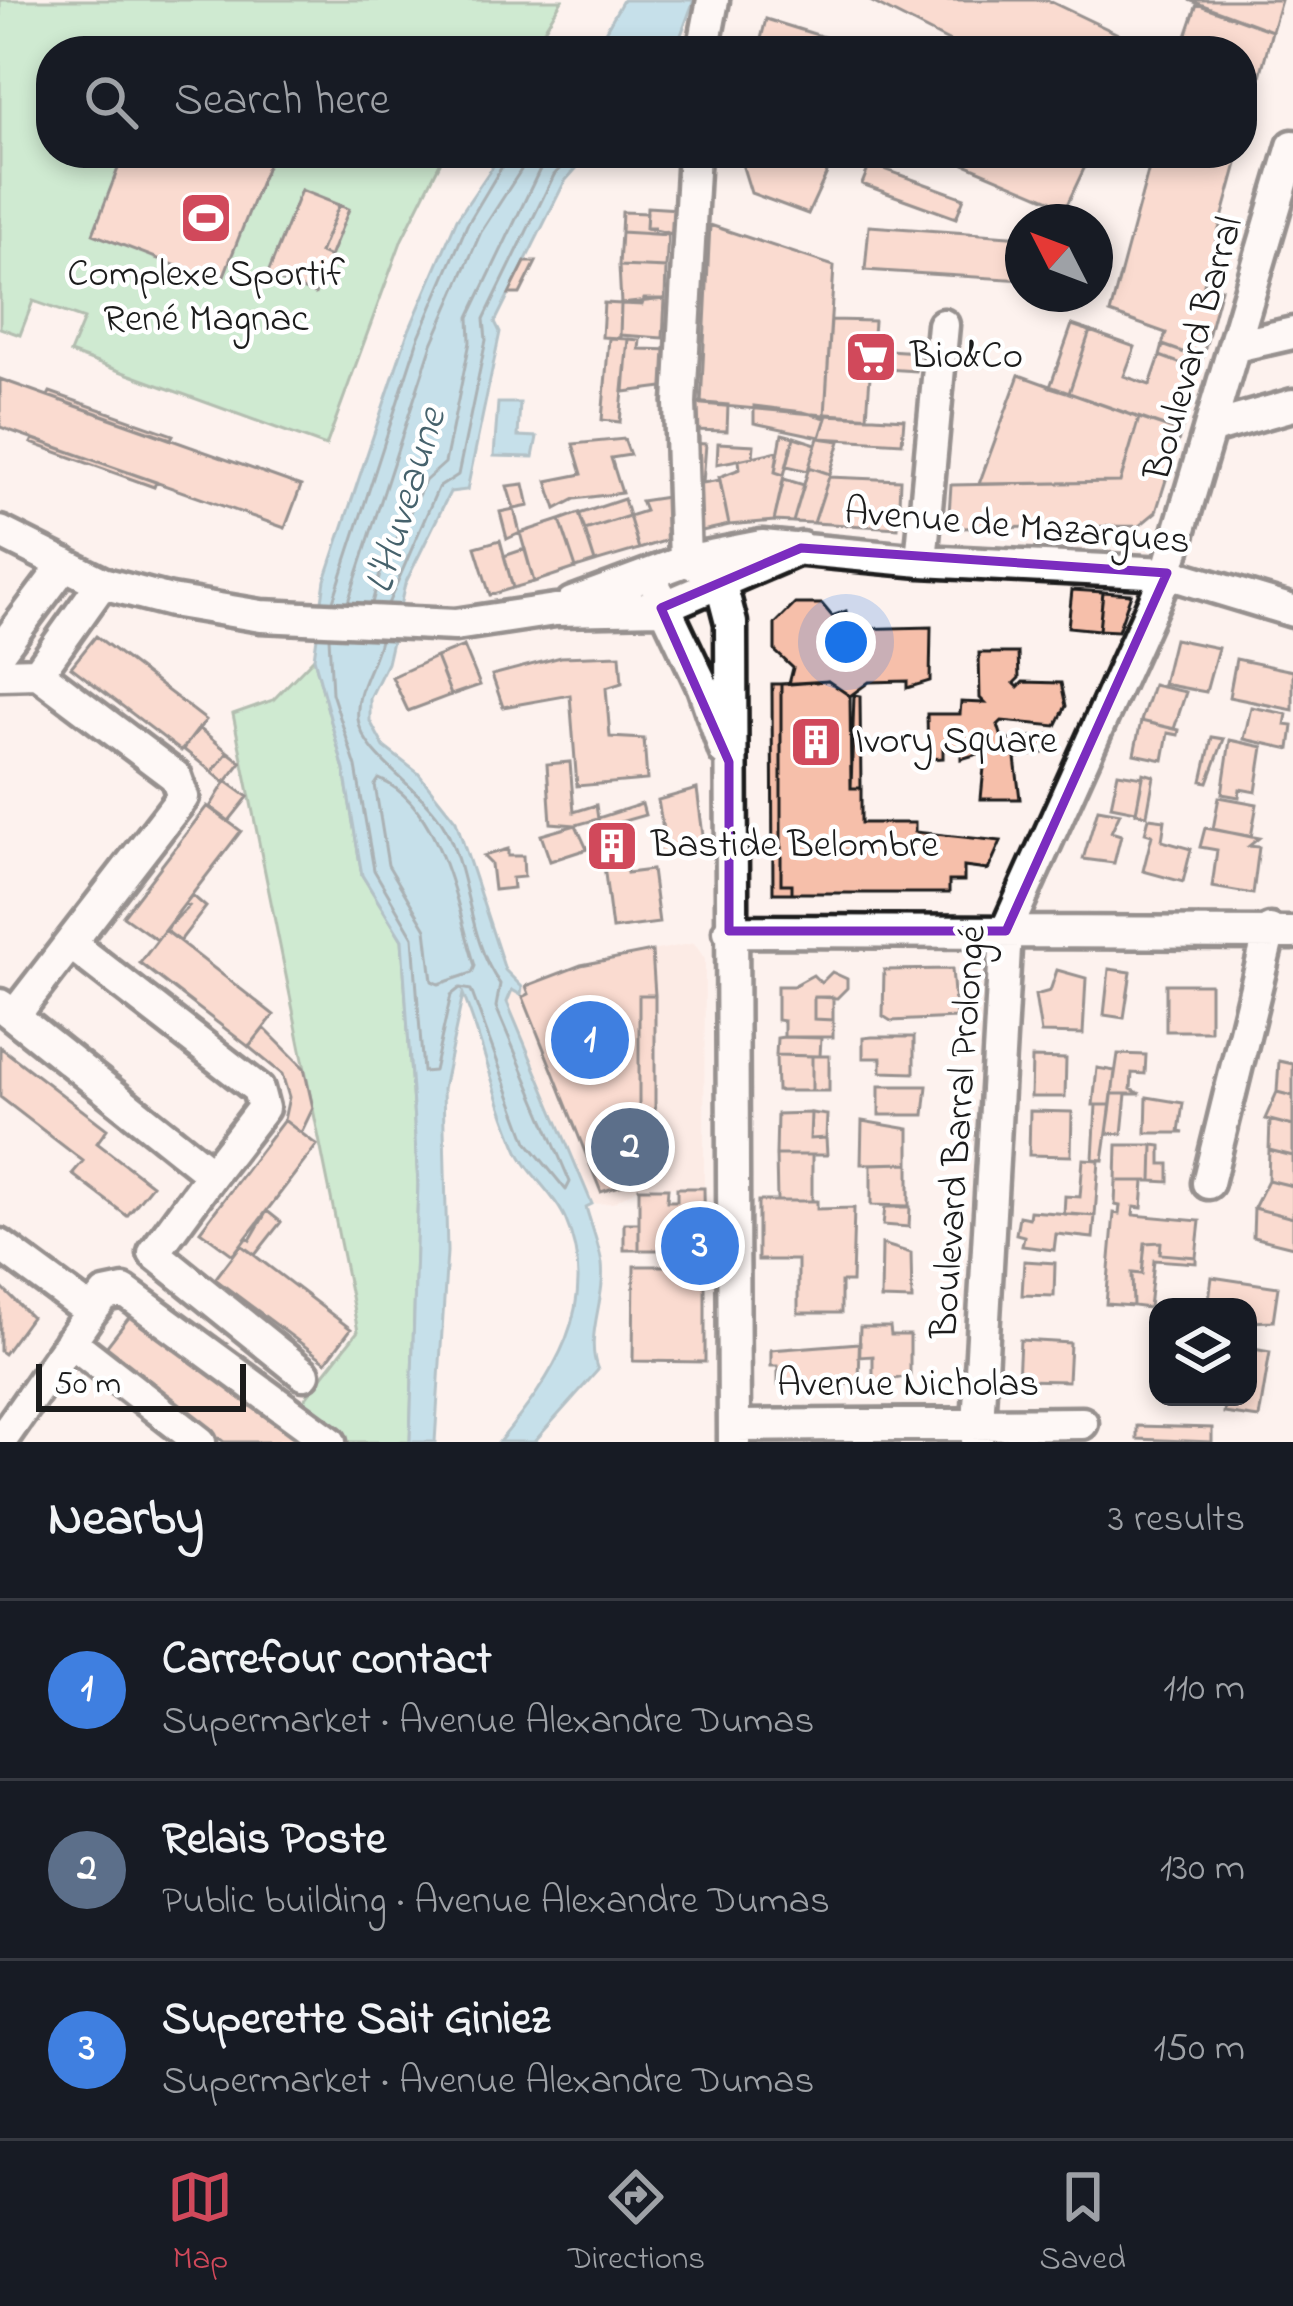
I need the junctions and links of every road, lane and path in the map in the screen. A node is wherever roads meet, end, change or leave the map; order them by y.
1 (713, 0) edge
2 (706, 36) edge
3 (1293, 146) edge
4 (693, 168) edge
5 (943, 325) dead end
6 (1293, 333) edge
7 (1236, 346) junction
8 (1293, 405) edge
9 (1212, 428) junction
10 (0, 532) edge
11 (801, 548) junction
12 (685, 561) junction
13 (921, 561) junction
14 (65, 564) junction
15 (1167, 573) junction
16 (102, 583) junction
17 (723, 584) junction
18 (661, 608) junction
19 (555, 610) junction
20 (1293, 611) edge
21 (0, 651) edge
22 (38, 673) junction
23 (0, 674) edge
24 (729, 762) junction
25 (729, 931) junction
26 (1006, 931) junction
27 (1281, 931) edge
28 (71, 944) junction
29 (7, 1011) edge
30 (212, 1174) junction
31 (1208, 1184) dead end
32 (0, 1245) edge
33 (91, 1312) junction
34 (70, 1341) junction
35 (304, 1374) dead end
36 (1082, 1424) dead end
37 (978, 1431) edge
38 (734, 1434) edge
39 (0, 1442) edge
40 (200, 1442) edge
41 (330, 1442) edge

1 - 2 street
3 - 7 street, Boulevard Barral
4 - 12 street
5 - 13 street
6 - 7 street
7 - 9 street, Boulevard Barral
8 - 9 street
9 - 15 street, Boulevard Barral
10 - 14 street, Avenue de Mazargues
11 - 12 street, Avenue de Mazargues
11 - 13 street, Avenue de Mazargues
11 - 17 street, Avenue de Mazargues
12 - 17 street
12 - 18 street
12 - 19 street, Avenue de Mazargues
13 - 15 street, Avenue de Mazargues
14 - 16 street, Avenue de Mazargues
14 - 21 street
15 - 20 street, Avenue de Mazargues
15 - 26 street, Boulevard Barral Prolongé
16 - 19 street, Avenue de Mazargues
16 - 22 street
17 - 18 street, Avenue de Mazargues
17 - 24 street
18 - 19 street, Avenue de Mazargues
18 - 24 street
22 - 23 street
22 - 28 street
24 - 25 street
25 - 26 street
25 - 38 street
26 - 27 street
26 - 37 street, Boulevard Barral Prolongé
27 - 31 street
28 - 29 street
28 - 30 street
29 - 30 street
30 - 35 street
32 - 33 street
33 - 34 street
33 - 41 street
34 - 39 street
34 - 40 street
36 - 37 street, Avenue Nicholas
37 - 38 street, Avenue Nicholas

